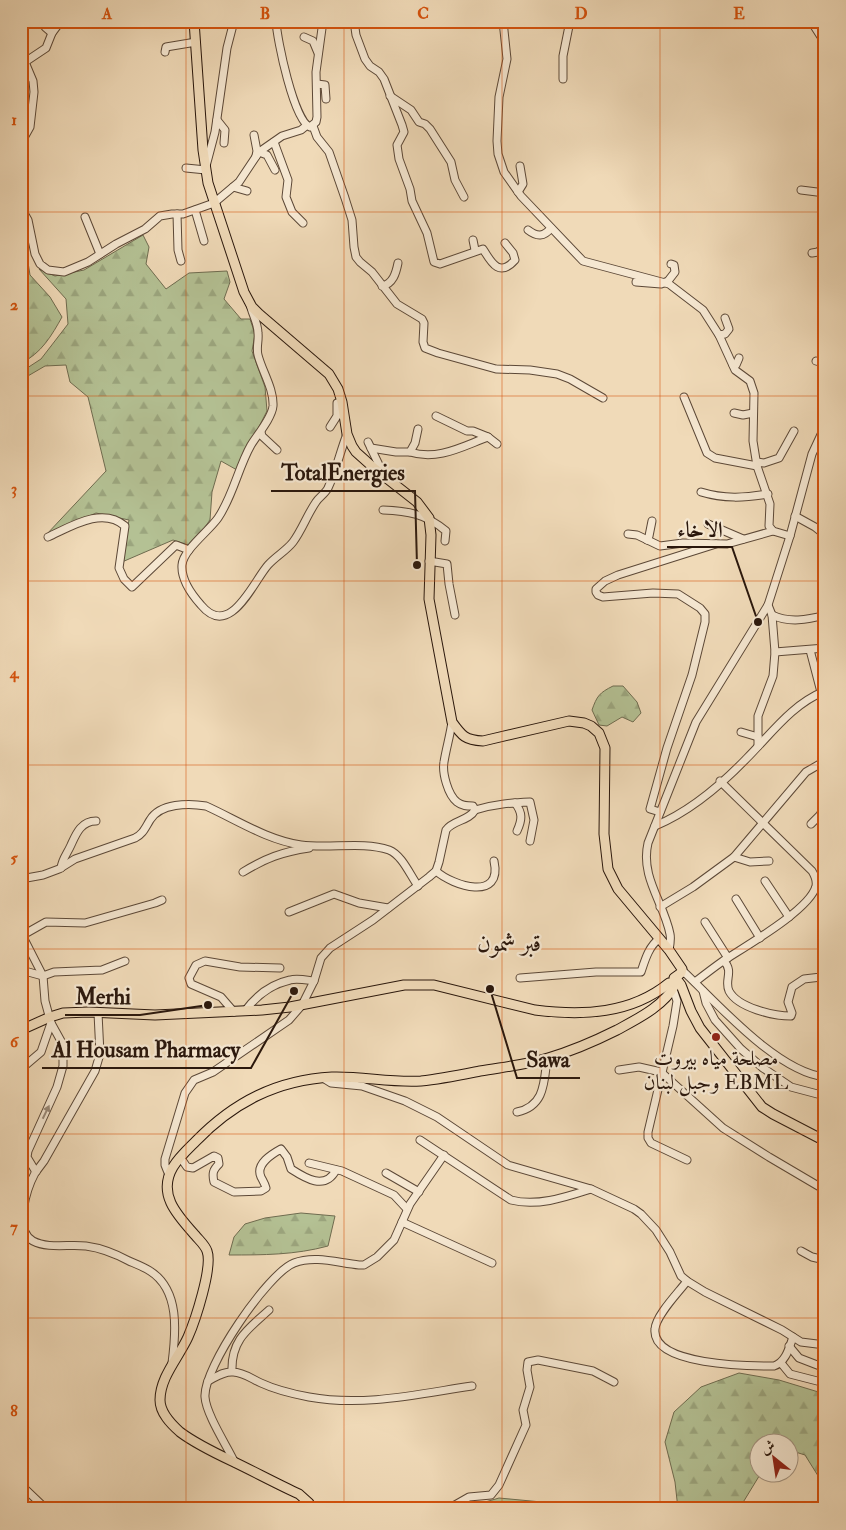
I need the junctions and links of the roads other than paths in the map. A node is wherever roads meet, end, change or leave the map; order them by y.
1 (43, 21) edge
2 (61, 21) edge
3 (194, 21) edge
4 (234, 21) edge
5 (276, 21) edge
6 (323, 21) edge
7 (354, 21) edge
8 (503, 21) edge
9 (570, 21) edge
10 (811, 21) edge
11 (52, 34) junction
12 (304, 37) dead end
13 (196, 42) junction
14 (825, 43) edge
15 (165, 52) dead end
16 (318, 53) junction
17 (563, 79) dead end
18 (317, 84) junction
19 (390, 96) junction
20 (326, 98) dead end
21 (217, 120) junction
22 (309, 126) junction
23 (254, 134) dead end
24 (274, 142) junction
25 (21, 143) edge
26 (224, 144) dead end
27 (258, 154) junction
28 (520, 166) dead end
29 (186, 168) dead end
30 (206, 169) junction
31 (275, 170) dead end
32 (233, 187) junction
33 (801, 190) dead end
34 (247, 191) dead end
35 (518, 192) junction
36 (825, 193) edge
37 (464, 196) dead end
38 (214, 203) junction
39 (21, 208) edge
40 (196, 208) junction
41 (177, 214) junction
42 (85, 217) dead end
43 (303, 223) dead end
44 (551, 228) junction
45 (528, 230) dead end
46 (473, 240) dead end
47 (204, 241) dead end
48 (505, 243) dead end
49 (825, 246) edge
50 (476, 250) junction
51 (812, 253) dead end
52 (100, 254) junction
53 (181, 261) dead end
54 (680, 262) dead end
55 (398, 263) dead end
56 (672, 264) dead end
57 (675, 272) junction
58 (636, 282) dead end
59 (666, 283) junction
60 (382, 286) junction
61 (250, 303) junction
62 (725, 318) dead end
63 (825, 332) edge
64 (719, 335) junction
65 (825, 340) edge
66 (739, 358) dead end
67 (825, 358) edge
68 (816, 361) dead end
69 (733, 365) junction
70 (684, 397) dead end
71 (603, 398) dead end
72 (342, 402) junction
73 (734, 413) dead end
74 (753, 413) junction
75 (436, 416) dead end
76 (825, 426) edge
77 (330, 427) dead end
78 (418, 428) dead end
79 (469, 431) junction
80 (794, 431) dead end
81 (261, 432) junction
82 (347, 434) junction
83 (488, 437) junction
84 (471, 443) junction
85 (497, 444) dead end
86 (277, 450) dead end
87 (410, 452) junction
88 (757, 464) junction
89 (381, 474) junction
90 (701, 492) dead end
91 (768, 494) junction
92 (383, 510) dead end
93 (795, 516) junction
94 (429, 518) junction
95 (652, 521) dead end
96 (708, 524) dead end
97 (773, 531) junction
98 (628, 534) dead end
99 (825, 535) edge
100 (790, 536) junction
101 (48, 537) dead end
102 (743, 539) junction
103 (647, 540) junction
104 (444, 541) dead end
105 (716, 544) junction
106 (189, 550) junction
107 (429, 561) junction
108 (768, 605) junction
109 (456, 615) dead end
110 (772, 615) junction
111 (825, 615) edge
112 (825, 648) edge
113 (810, 650) junction
114 (775, 652) junction
115 (823, 692) edge
116 (452, 722) junction
117 (741, 732) dead end
118 (758, 737) junction
119 (758, 746) junction
120 (825, 761) edge
121 (720, 782) junction
122 (515, 803) junction
123 (825, 805) edge
124 (475, 810) junction
125 (660, 812) junction
126 (96, 821) dead end
127 (763, 823) junction
128 (811, 824) dead end
129 (654, 826) junction
130 (517, 831) dead end
131 (530, 841) dead end
132 (326, 846) junction
133 (734, 857) junction
134 (494, 861) dead end
135 (769, 861) dead end
136 (61, 868) junction
137 (436, 871) junction
138 (243, 872) dead end
139 (825, 875) edge
140 (21, 879) edge
141 (765, 881) dead end
142 (418, 886) junction
143 (816, 888) junction
144 (736, 899) dead end
145 (162, 900) dead end
146 (660, 907) junction
147 (388, 908) junction
148 (289, 912) dead end
149 (789, 918) junction
150 (705, 922) dead end
151 (22, 934) edge
152 (760, 938) junction
153 (659, 939) junction
154 (669, 950) junction
155 (726, 959) junction
156 (125, 961) dead end
157 (280, 968) dead end
158 (21, 970) edge
159 (683, 971) junction
160 (825, 974) edge
161 (43, 976) junction
162 (520, 978) dead end
163 (314, 981) junction
164 (695, 982) junction
165 (674, 983) junction
166 (704, 991) junction
167 (302, 1005) junction
168 (245, 1011) junction
169 (234, 1012) junction
170 (98, 1013) junction
171 (50, 1020) junction
172 (21, 1030) edge
173 (547, 1059) junction
174 (21, 1069) edge
175 (619, 1070) dead end
176 (661, 1072) junction
177 (825, 1077) edge
178 (324, 1078) junction
179 (825, 1096) edge
180 (517, 1112) dead end
181 (420, 1140) dead end
182 (825, 1141) edge
183 (444, 1155) junction
184 (180, 1157) junction
185 (24, 1159) edge
186 (687, 1160) dead end
187 (309, 1163) dead end
188 (336, 1170) junction
189 (36, 1172) junction
190 (386, 1173) dead end
191 (169, 1175) junction
192 (591, 1189) junction
193 (825, 1190) edge
194 (419, 1192) junction
195 (407, 1209) junction
196 (402, 1222) junction
197 (801, 1251) dead end
198 (825, 1260) edge
199 (492, 1263) dead end
200 (687, 1281) junction
201 (269, 1310) dead end
202 (793, 1337) junction
203 (825, 1345) edge
204 (789, 1346) junction
205 (799, 1358) junction
206 (782, 1362) junction
207 (172, 1366) junction
208 (825, 1368) edge
209 (232, 1371) junction
210 (208, 1381) junction
211 (614, 1382) dead end
212 (825, 1383) edge
213 (472, 1386) dead end
214 (235, 1463) junction
215 (21, 1485) edge
216 (55, 1509) edge
217 (311, 1509) edge
218 (448, 1509) edge

1 - 11 street
2 - 11 street
3 - 13 main road
4 - 21 street
5 - 22 street
6 - 16 street
7 - 19 street
8 - 35 street
9 - 17 street
10 - 14 street
11 - 25 street
12 - 16 street
13 - 15 street
13 - 30 main road
16 - 18 street
18 - 20 street
18 - 22 street
19 - 37 street
19 - 50 street
21 - 26 street
21 - 30 street
22 - 24 street
22 - 60 street
23 - 27 street
24 - 27 street
24 - 43 street
27 - 31 street
27 - 32 street
28 - 35 street
29 - 30 street
30 - 38 main road
32 - 34 street
32 - 38 street
33 - 36 street
35 - 44 street
38 - 40 street
38 - 61 main road
39 - 52 street
40 - 41 street
40 - 47 street
41 - 52 street
41 - 53 street
42 - 52 street
44 - 45 street
44 - 59 street
46 - 50 street
48 - 50 street
49 - 51 street
54 - 57 street
55 - 60 street
56 - 57 street
57 - 59 street
58 - 59 street
59 - 64 street
60 - 71 street
61 - 72 main road
61 - 81 street
62 - 64 street
63 - 65 street
64 - 69 street
66 - 69 street
67 - 68 street
69 - 74 street
70 - 88 street
72 - 77 street
72 - 82 main road
73 - 74 street
74 - 88 street
75 - 79 street
76 - 93 street
78 - 87 street
79 - 83 street
79 - 84 street
80 - 88 street
81 - 86 street
81 - 106 street
82 - 89 main road
82 - 106 street
83 - 84 street
83 - 85 street
84 - 87 street
87 - 89 street
88 - 91 street
89 - 94 main road
90 - 91 street
91 - 97 street
92 - 94 street
93 - 99 street
93 - 100 street
94 - 104 street
94 - 107 main road
95 - 103 street
96 - 102 street
97 - 100 street
97 - 102 street
98 - 103 street
100 - 108 street
101 - 106 street
102 - 105 street
103 - 105 street
105 - 125 street
107 - 109 street
107 - 116 main road
108 - 110 street
108 - 125 street
110 - 111 street
110 - 114 street
112 - 113 street
113 - 114 street
113 - 115 street
114 - 118 street
115 - 119 street
116 - 124 street
116 - 153 main road
117 - 118 street
118 - 119 street
119 - 121 street
120 - 127 street
121 - 127 street
121 - 129 street
122 - 124 street
122 - 130 street
122 - 131 street
123 - 128 street
124 - 137 street
125 - 129 street
126 - 136 street
127 - 133 street
127 - 143 street
129 - 146 street
132 - 136 street
132 - 138 street
132 - 142 street
133 - 135 street
133 - 146 street
134 - 137 street
136 - 140 street
137 - 142 street
139 - 143 street
141 - 149 street
142 - 147 street
143 - 149 street
144 - 152 street
145 - 151 street
146 - 154 street
147 - 148 street
147 - 163 street
149 - 152 street
150 - 155 street
151 - 161 street
152 - 155 street
153 - 154 main road
153 - 162 street
154 - 159 main road
155 - 160 street
155 - 164 street
156 - 161 street
157 - 169 street
158 - 161 street
159 - 164 street
159 - 165 main road
161 - 171 street
163 - 167 street
163 - 168 street
164 - 166 street
165 - 167 main road
165 - 173 main road
165 - 176 street
165 - 182 main road
166 - 177 street
166 - 179 street
167 - 168 main road
167 - 191 street
168 - 169 main road
169 - 170 main road
170 - 171 main road
170 - 189 street
171 - 172 main road
171 - 174 street
185 -> 171 street
173 - 178 main road
173 - 180 street
175 - 176 street
176 - 186 street
176 - 193 street
178 - 184 main road
178 - 192 street
181 - 183 street
183 - 192 street
183 - 194 street
184 - 188 street
184 - 191 main road
185 - 189 street
187 - 188 street
188 - 195 street
189 - 207 street
190 - 194 street
191 - 207 main road
192 - 200 street
194 - 195 street
195 - 196 street
196 - 199 street
196 - 210 street
197 - 198 street
200 - 202 street
200 - 206 street
201 - 209 street
202 - 203 street
202 - 204 street
204 - 205 street
204 - 206 street
205 - 206 street
205 - 208 street
206 - 212 street
207 - 214 main road
209 - 210 street
209 - 213 street
210 - 214 street
211 - 218 street
214 - 217 main road
215 - 216 street

